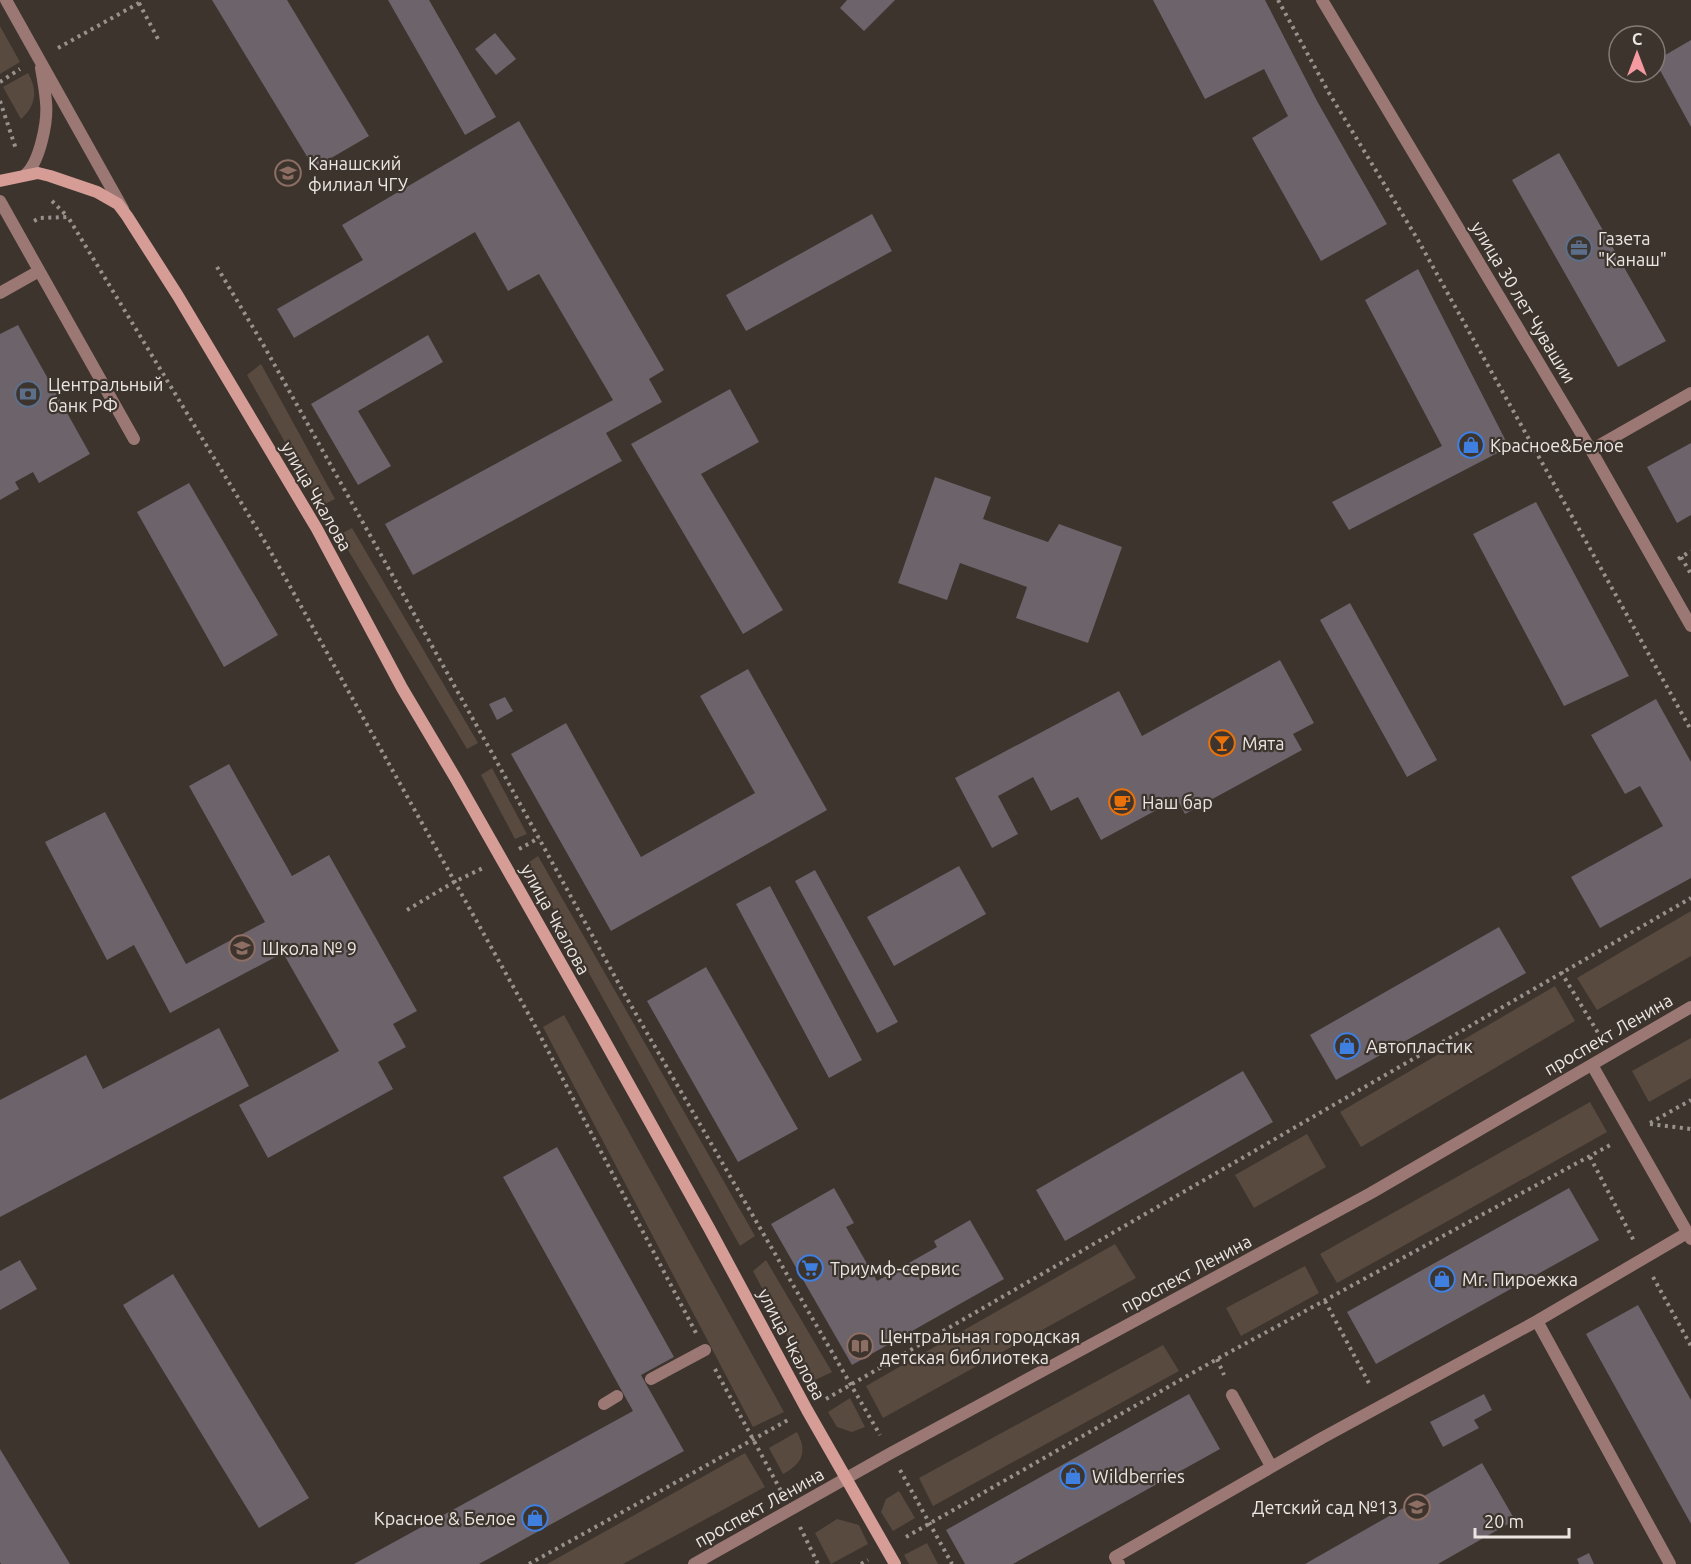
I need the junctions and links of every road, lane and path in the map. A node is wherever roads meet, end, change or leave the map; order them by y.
1 (6, 0) edge
2 (1278, 0) edge
3 (1322, 0) edge
4 (138, 1) edge
5 (158, 39) dead end
6 (39, 58) junction
7 (0, 82) edge
8 (25, 175) junction
9 (0, 181) edge
10 (0, 201) edge
11 (127, 216) junction
12 (16, 230) junction
13 (217, 267) dead end
14 (39, 271) junction
15 (0, 292) edge
16 (1691, 393) edge
17 (134, 439) dead end
18 (1591, 450) junction
19 (1681, 557) dead end
20 (1691, 574) edge
21 (1691, 626) edge
22 (1691, 730) edge
23 (539, 838) junction
24 (502, 859) junction
25 (454, 882) junction
26 (1691, 898) edge
27 (406, 910) dead end
28 (1691, 1007) edge
29 (1592, 1065) junction
30 (1691, 1100) edge
31 (1649, 1124) junction
32 (1691, 1129) edge
33 (1632, 1134) junction
34 (1689, 1236) edge
35 (1325, 1300) junction
36 (1537, 1321) junction
37 (705, 1350) junction
38 (651, 1378) dead end
39 (850, 1384) junction
40 (1232, 1395) dead end
41 (617, 1396) dead end
42 (604, 1404) dead end
43 (1380, 1405) junction
44 (807, 1410) junction
45 (752, 1440) junction
46 (891, 1453) junction
47 (1271, 1466) junction
48 (846, 1479) junction
49 (791, 1509) junction
50 (929, 1523) junction
51 (887, 1549) junction
52 (529, 1564) edge
53 (694, 1564) edge
54 (818, 1564) edge
55 (861, 1564) edge
56 (895, 1564) edge
57 (952, 1564) edge
58 (1119, 1564) edge
59 (1670, 1564) edge

1 - 6 street
2 - 22 path
3 - 18 street, улица 30 лет Чувашии
4 - 5 path
4 - 6 path
6 - 7 path
6 - 8 street
6 - 11 street
8 - 9 main road, улица Чкалова
8 - 11 main road, улица Чкалова
10 - 12 street
11 - 24 main road, улица Чкалова
12 - 14 street
12 - 25 path
13 - 23 path
14 - 15 street
14 - 17 street
16 - 18 street
18 - 21 street, улица 30 лет Чувашии
19 - 20 path
23 - 24 path
23 - 39 path
24 - 25 path
24 - 44 main road, улица Чкалова
25 - 27 path
25 - 37 path
26 - 39 path
28 - 29 street, проспект Ленина
29 - 33 street
29 - 46 street, проспект Ленина
30 - 31 path
31 - 32 path
31 - 33 path
33 - 34 street
33 - 35 path
34 - 36 street
35 - 43 path
35 - 50 path
36 - 43 street
36 - 59 street
37 - 38 street
37 - 45 path
39 - 44 path
39 - 46 path
40 - 47 street
41 - 42 street
43 - 47 street
44 - 45 path
44 - 48 main road, улица Чкалова
45 - 49 path
45 - 52 path
46 - 48 street, проспект Ленина
46 - 50 path
47 - 58 street
48 - 49 street, проспект Ленина
48 - 51 main road, улица Чкалова
49 - 53 street, проспект Ленина
49 - 54 path
50 - 51 path
50 - 57 path
51 - 55 path
51 - 56 main road, улица Чкалова

